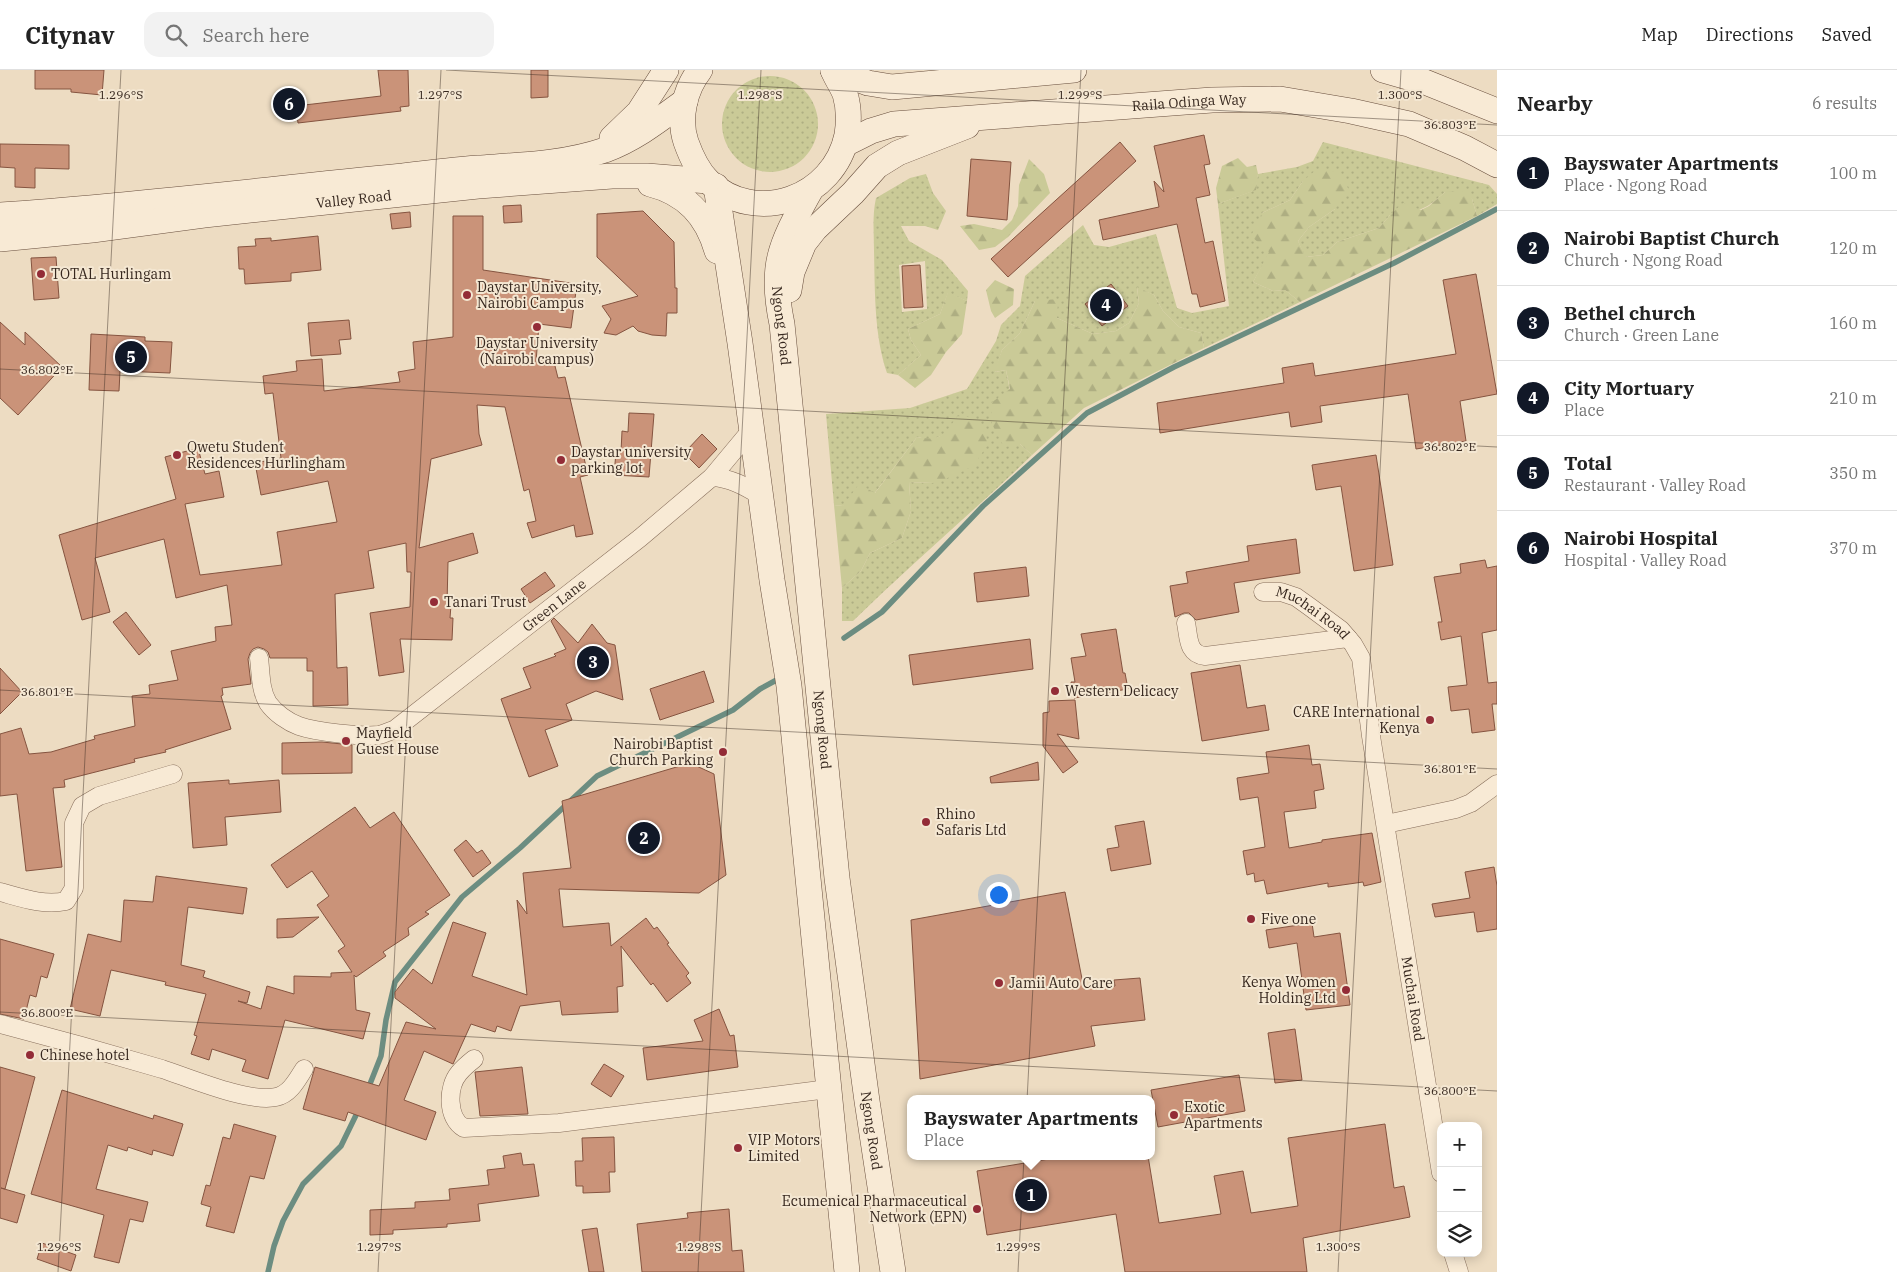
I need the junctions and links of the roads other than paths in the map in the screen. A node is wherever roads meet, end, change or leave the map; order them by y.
1 (666, 70) edge
2 (700, 70) edge
3 (833, 70) edge
4 (889, 70) edge
5 (1074, 70) edge
6 (1383, 70) edge
7 (965, 79) junction
8 (685, 101) junction
9 (1497, 111) edge
10 (994, 116) junction
11 (845, 144) junction
12 (596, 153) junction
13 (1497, 165) edge
14 (623, 176) junction
15 (712, 183) junction
16 (810, 191) junction
17 (0, 215) edge
18 (0, 238) edge
19 (733, 298) junction
20 (782, 324) junction
21 (752, 428) junction
22 (712, 477) junction
23 (761, 496) junction
24 (1263, 592) dead end
25 (1186, 623) dead end
26 (1348, 638) junction
27 (259, 658) dead end
28 (173, 774) dead end
29 (1497, 784) edge
30 (1386, 824) junction
31 (0, 892) edge
32 (0, 1024) edge
33 (474, 1059) dead end
34 (304, 1069) dead end
35 (828, 1089) junction
36 (1440, 1167) edge
37 (1455, 1257) edge
38 (847, 1272) edge
39 (893, 1272) edge
40 (1459, 1272) edge

1 - 12 main road
2 - 8 main road
3 - 7 main road
3 - 11 main road
4 - 7 main road
5 - 7 main road
6 - 9 main road
8 - 12 main road, Valley Road
8 - 15 main road
10 - 11 main road, Raila Odinga Way
10 - 13 main road, Raila Odinga Way
10 - 20 main road
11 - 16 main road
12 - 17 main road, Valley Road
14 - 15 main road, Valley Road
14 - 18 main road, Valley Road
14 - 19 main road
15 - 16 main road
15 - 19 main road, Ngong Road
16 - 20 main road, Ngong Road
19 - 21 main road, Ngong Road
20 - 39 main road, Ngong Road
21 - 22 street, Green Lane
21 - 23 main road, Ngong Road
22 - 23 street
22 - 27 street, Green Lane
23 - 35 main road, Ngong Road
24 - 26 street, Muchai Road
25 - 26 street
26 - 30 street, Muchai Road
28 - 31 street
29 - 30 street
30 - 36 street, Muchai Road
32 - 34 street
33 - 35 street
35 - 38 main road, Ngong Road
37 - 40 street

